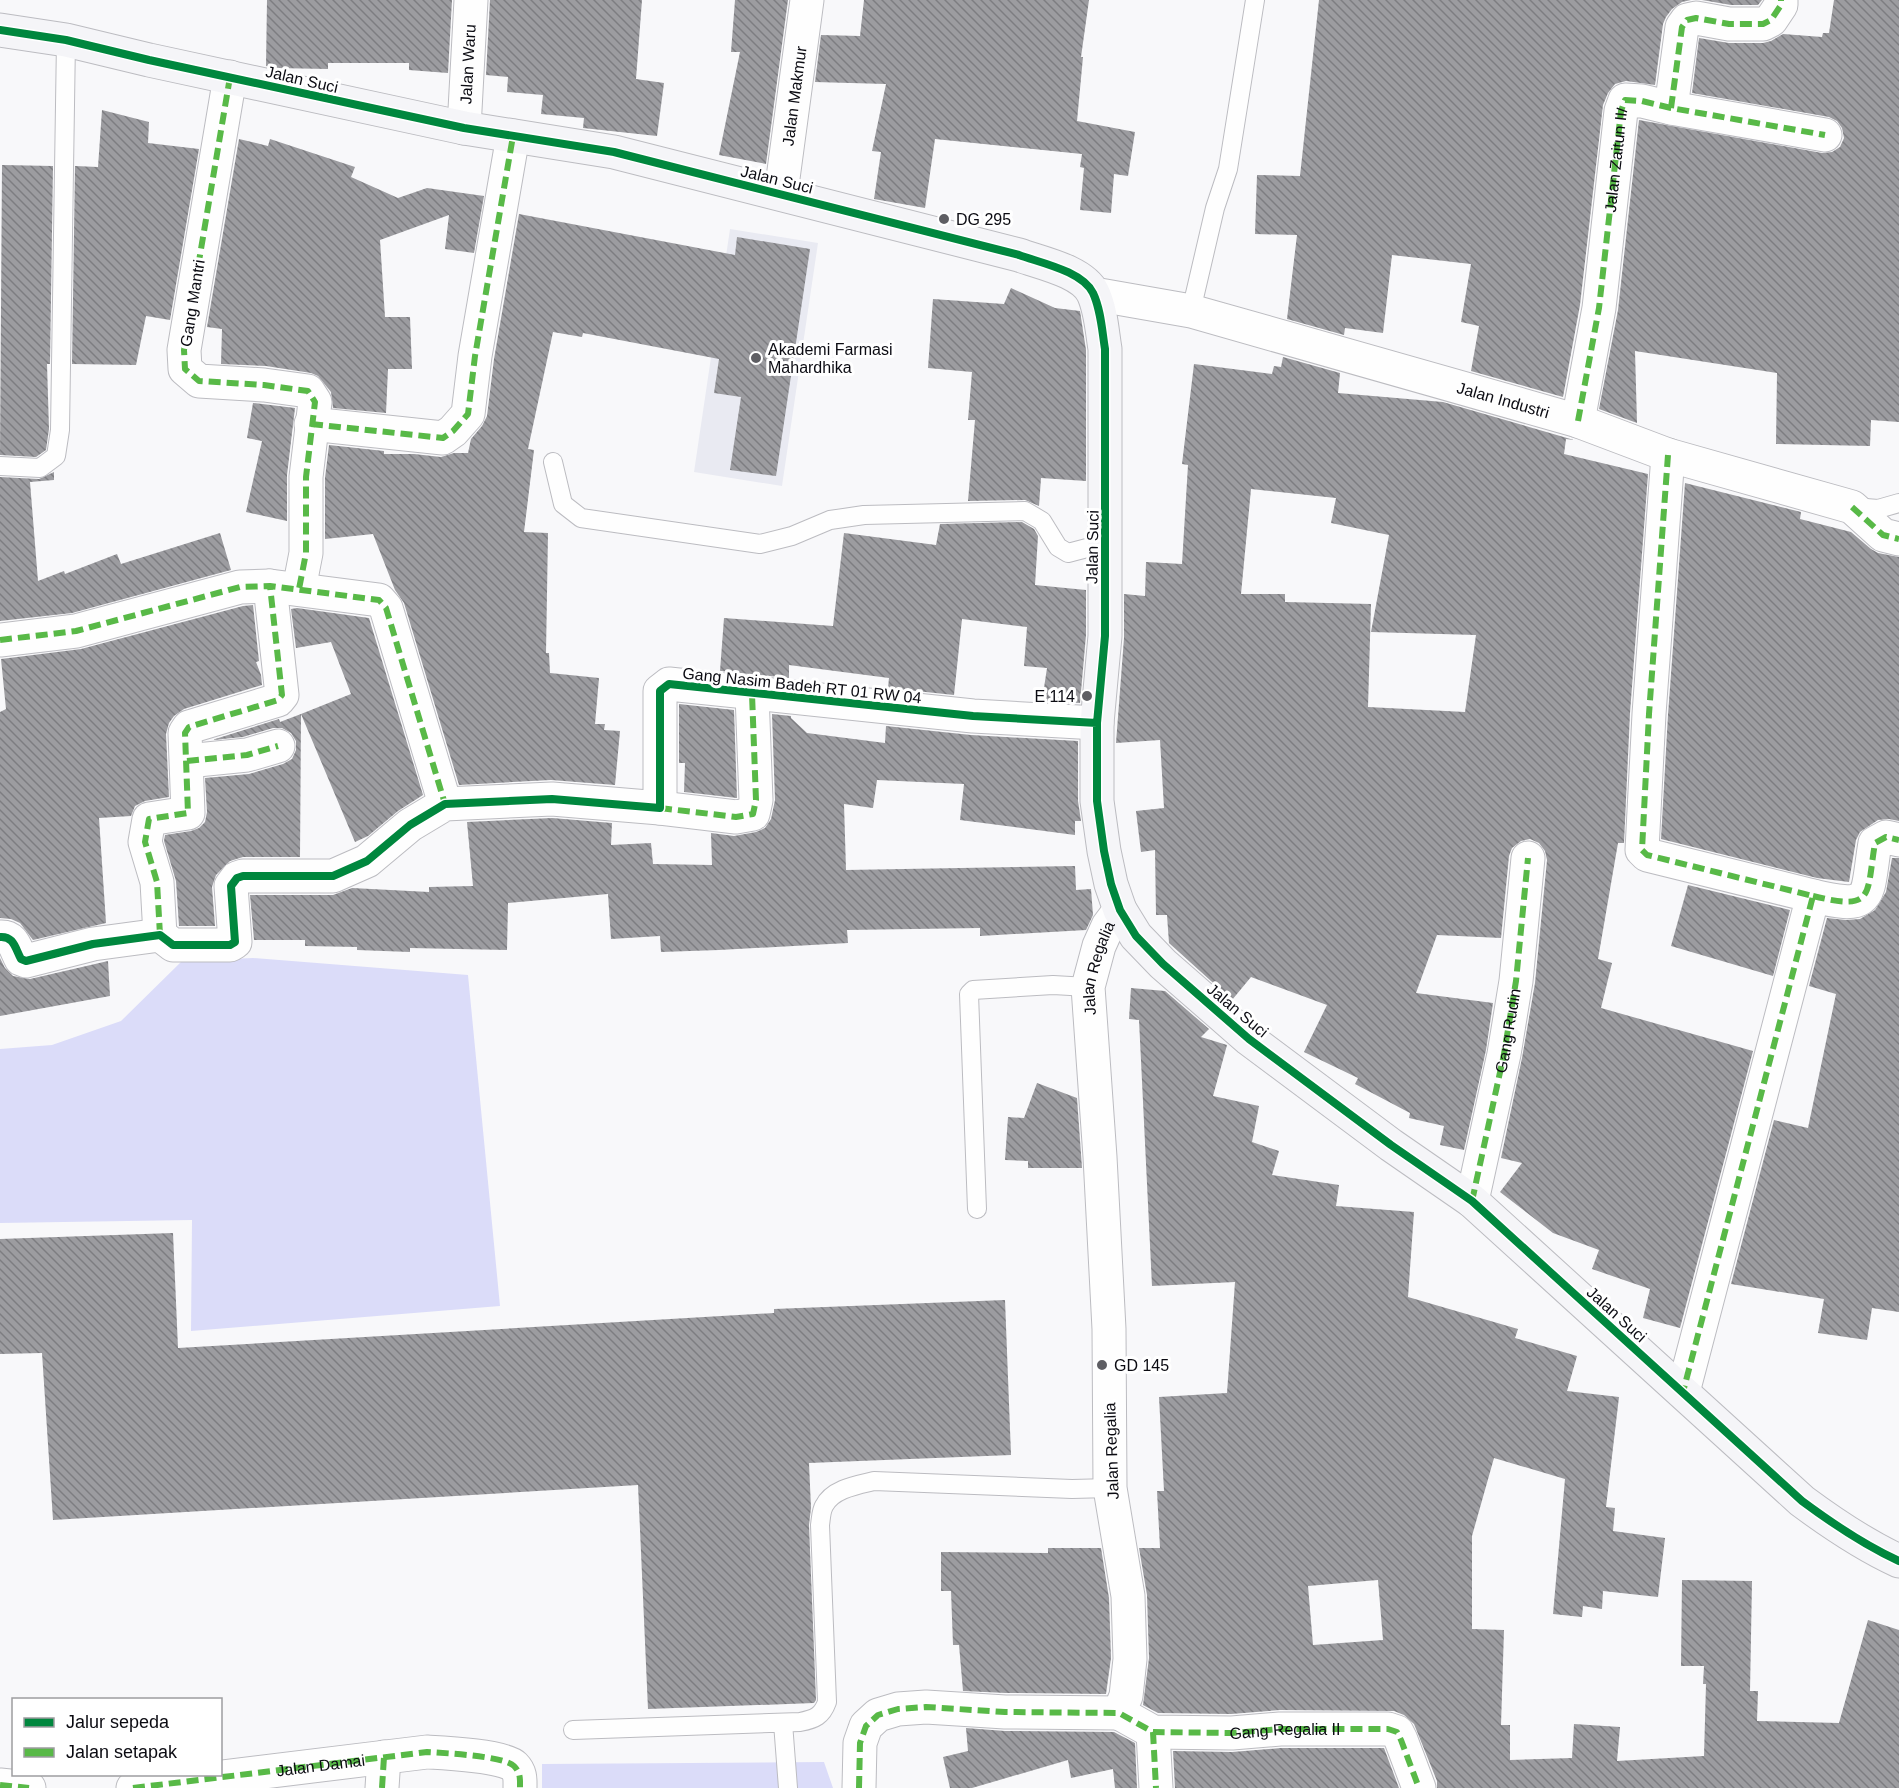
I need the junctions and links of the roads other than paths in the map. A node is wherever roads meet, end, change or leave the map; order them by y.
1 (471, 0) edge
2 (807, 0) edge
3 (1255, 0) edge
4 (1782, 0) edge
5 (0, 30) edge
6 (66, 40) junction
7 (230, 77) junction
8 (1671, 108) junction
9 (464, 128) junction
10 (1825, 135) dead end
11 (513, 136) junction
12 (781, 193) junction
13 (1094, 294) junction
14 (1191, 311) junction
15 (1578, 421) junction
16 (311, 424) junction
17 (1668, 455) junction
18 (553, 462) dead end
19 (0, 466) edge
20 (1899, 503) edge
21 (1852, 507) junction
22 (1899, 539) edge
23 (1106, 543) junction
24 (285, 588) junction
25 (0, 640) edge
26 (752, 694) junction
27 (1097, 723) junction
28 (278, 746) dead end
29 (187, 761) junction
30 (445, 804) junction
31 (660, 808) junction
32 (1899, 840) edge
33 (1528, 858) dead end
34 (1813, 896) junction
35 (1120, 910) junction
36 (160, 935) junction
37 (0, 937) edge
38 (1088, 987) junction
39 (1472, 1201) junction
40 (977, 1209) dead end
41 (1683, 1392) junction
42 (1110, 1488) junction
43 (1899, 1561) edge
44 (1119, 1713) junction
45 (783, 1723) junction
46 (573, 1730) dead end
47 (1153, 1732) junction
48 (383, 1773) edge
49 (514, 1775) edge
50 (0, 1785) edge
51 (29, 1788) edge
52 (133, 1788) edge
53 (788, 1788) edge
54 (859, 1788) edge
55 (1156, 1788) edge
56 (1419, 1788) edge

1 - 9 street, Jalan Waru
2 - 12 street, Jalan Makmur
3 - 14 lane
4 - 8 street
5 - 6 street, Jalan Suci
6 - 7 street, Jalan Suci
6 - 19 lane
7 - 9 street, Jalan Suci
7 - 16 street, Gang Mantri
8 - 10 street, Jalan Zaitun III
8 - 15 street, Jalan Zaitun III
9 - 11 street, Jalan Suci
11 - 12 street, Jalan Suci
11 - 16 street
12 - 13 street, Jalan Suci
13 - 14 street, Jalan Industri
13 - 23 street, Jalan Suci
14 - 15 street, Jalan Industri
15 - 17 street, Jalan Industri
16 - 24 street
17 - 21 street, Jalan Industri
17 - 34 street
18 - 23 lane
20 - 21 lane
21 - 22 street, Jalan Industri
23 - 27 street, Jalan Suci
24 - 25 street
24 - 29 street
24 - 30 street
26 - 27 street, Gang Nasim Badeh RT 01 RW 04
26 - 31 street, Gang Nasim Badeh RT 01 RW 04
26 - 31 street
27 - 35 street, Jalan Suci
28 - 29 street
29 - 36 street
30 - 31 street
30 - 36 street
32 - 34 street
33 - 39 street, Gang Rudin
34 - 41 street
35 - 38 street, Jalan Regalia
35 - 39 street, Jalan Suci
36 - 37 street
38 - 40 lane
38 - 42 street, Jalan Regalia
39 - 41 street, Jalan Suci
41 - 43 street, Jalan Suci
42 - 44 street, Jalan Regalia
42 - 45 lane
44 - 47 street, Gang Regalia II
44 - 54 street
45 - 46 lane
45 - 53 lane
47 - 55 street
47 - 56 street, Gang Regalia II
48 - 49 street, Jalan Damai
48 - 52 street, Jalan Damai
50 - 51 street

